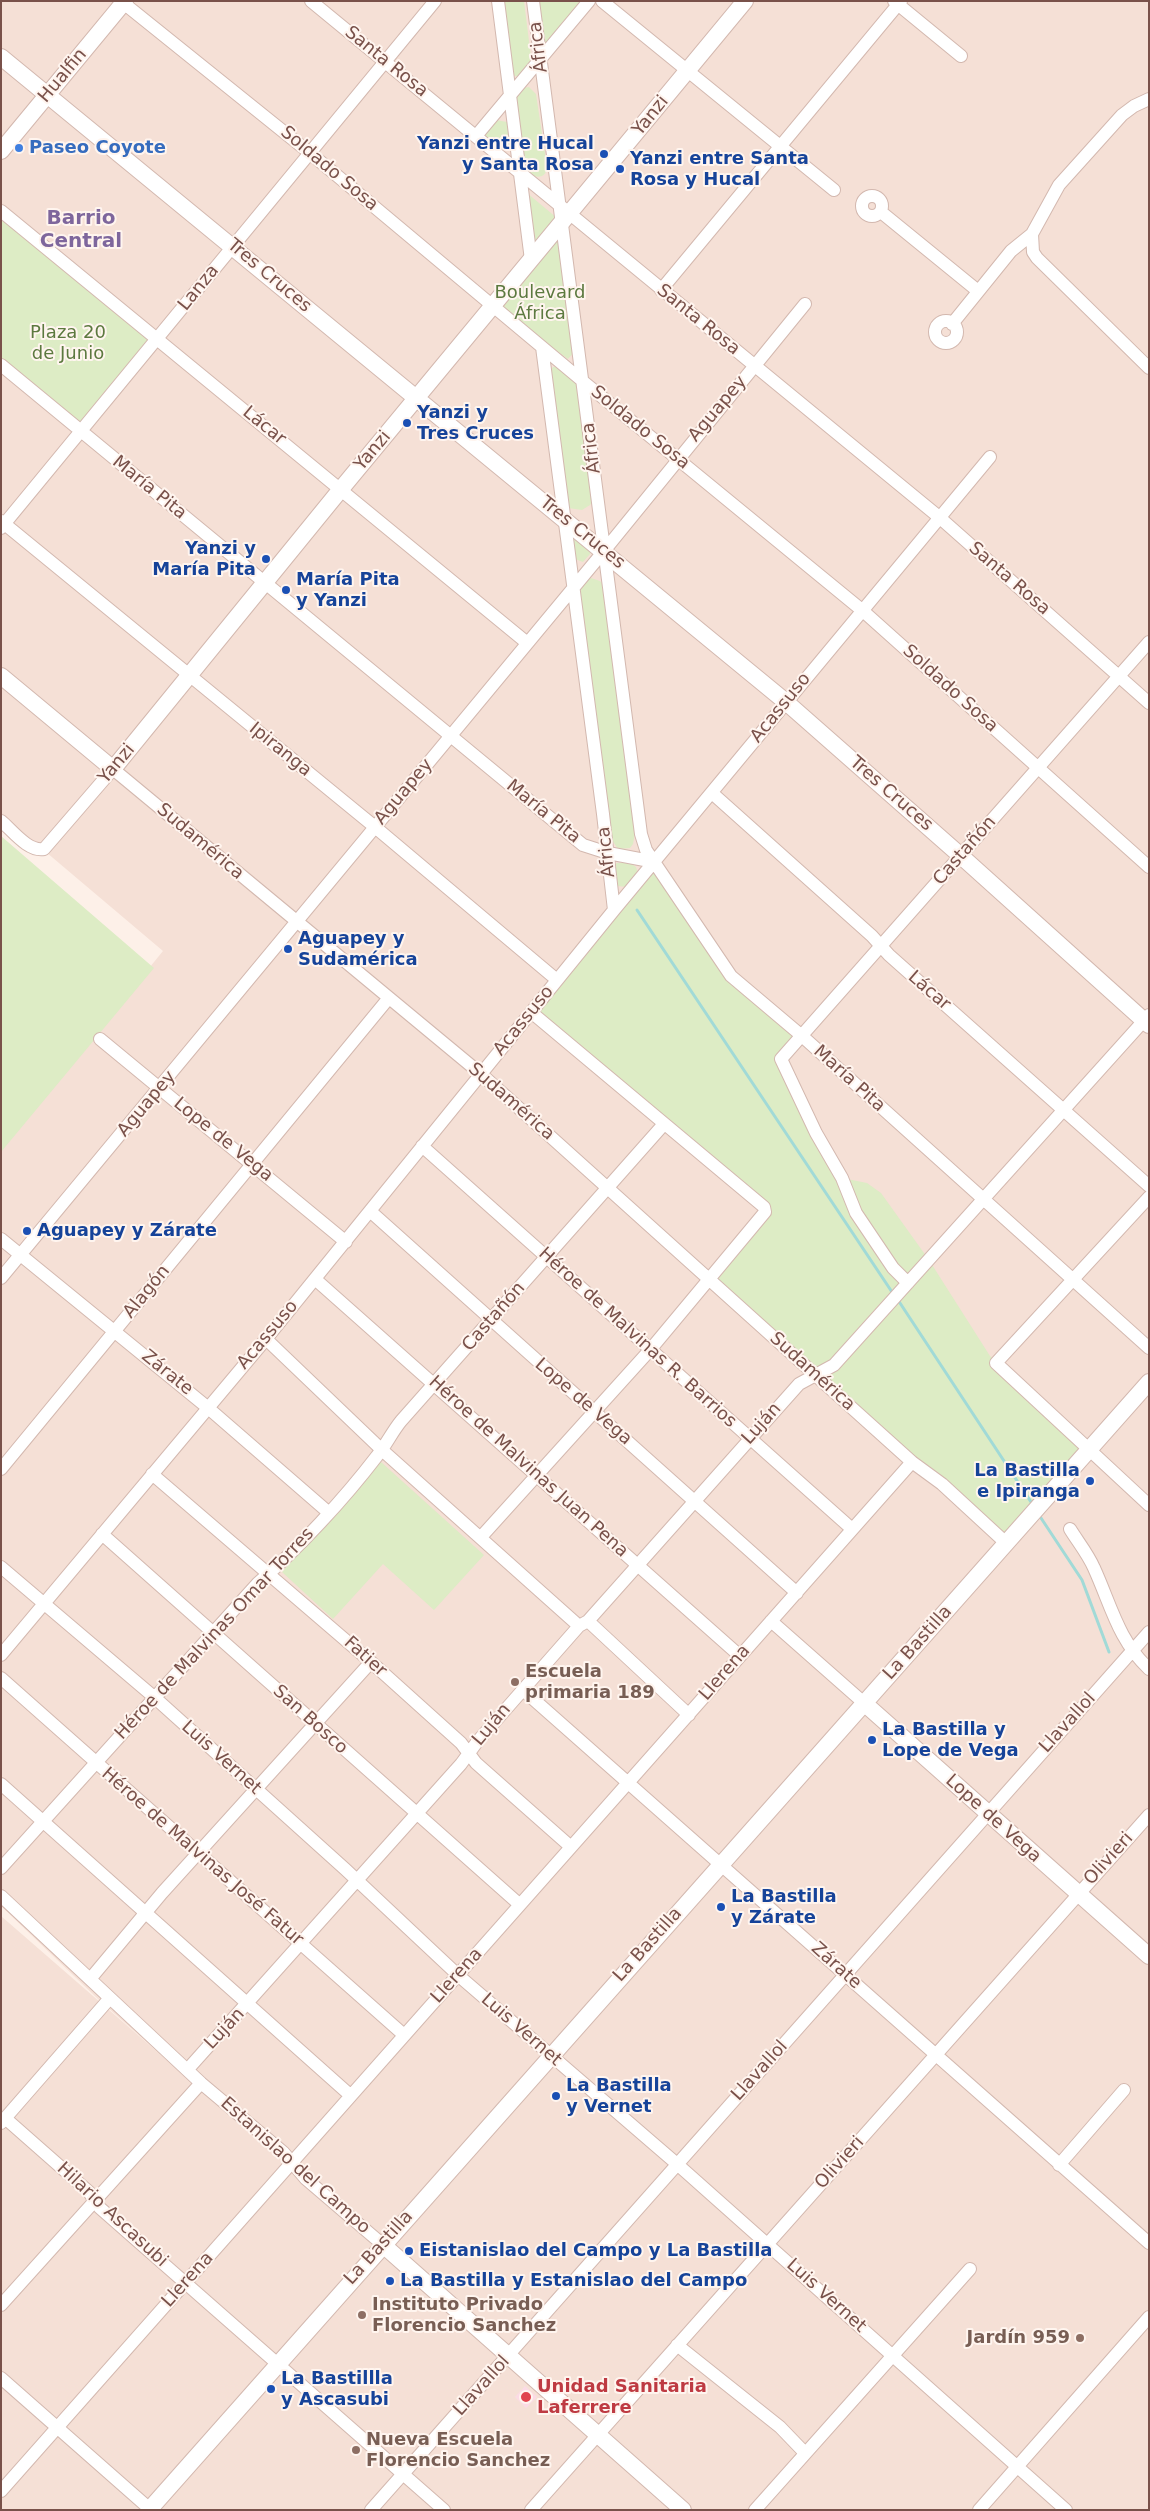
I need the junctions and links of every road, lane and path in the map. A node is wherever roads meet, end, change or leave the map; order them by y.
1 (311, 1) edge
2 (435, 1) edge
3 (498, 1) edge
4 (533, 1) edge
5 (589, 1) edge
6 (602, 1) edge
7 (745, 1) edge
8 (123, 2) edge
9 (898, 2) edge
10 (961, 56) dead end
11 (1, 57) edge
12 (385, 61) junction
13 (540, 61) junction
14 (687, 72) junction
15 (47, 95) junction
16 (510, 96) junction
17 (1149, 98) edge
18 (476, 136) junction
19 (779, 147) junction
20 (1, 151) edge
21 (310, 153) junction
22 (520, 173) junction
23 (834, 190) dead end
24 (1, 211) edge
25 (881, 212) dead end
26 (564, 213) junction
27 (1032, 234) junction
28 (232, 246) junction
29 (531, 260) junction
30 (661, 290) junction
31 (978, 291) junction
32 (805, 304) dead end
33 (492, 306) junction
34 (952, 324) dead end
35 (157, 339) junction
36 (542, 347) junction
37 (1, 365) edge
38 (754, 366) junction
39 (1149, 368) edge
40 (585, 383) junction
41 (416, 398) junction
42 (81, 432) junction
43 (678, 457) junction
44 (990, 457) dead end
45 (341, 490) junction
46 (939, 517) junction
47 (563, 518) junction
48 (2, 524) edge
49 (604, 551) junction
50 (265, 583) junction
51 (572, 589) junction
52 (863, 611) junction
53 (526, 642) junction
54 (1149, 642) edge
55 (1118, 675) junction
56 (1, 676) edge
57 (189, 676) junction
58 (786, 702) junction
59 (1149, 702) edge
60 (450, 735) junction
61 (1038, 768) junction
62 (114, 769) junction
63 (712, 793) junction
64 (1, 821) edge
65 (375, 827) junction
66 (608, 853) junction
67 (961, 856) junction
68 (655, 862) junction
69 (1149, 867) edge
70 (614, 910) junction
71 (297, 922) junction
72 (880, 946) junction
73 (557, 980) junction
74 (388, 999) junction
75 (531, 1012) junction
76 (1147, 1020) edge
77 (802, 1036) junction
78 (100, 1039) dead end
79 (481, 1074) junction
80 (160, 1089) junction
81 (1063, 1109) junction
82 (664, 1124) junction
83 (422, 1146) junction
84 (252, 1163) junction
85 (607, 1186) junction
86 (1149, 1186) edge
87 (1149, 1197) edge
88 (984, 1199) junction
89 (370, 1212) junction
90 (1, 1239) edge
91 (346, 1242) junction
92 (21, 1255) junction
93 (547, 1257) junction
94 (1, 1278) edge
95 (709, 1278) junction
96 (315, 1279) junction
97 (1072, 1280) junction
98 (905, 1287) junction
99 (490, 1320) junction
100 (115, 1331) junction
101 (266, 1339) junction
102 (1149, 1348) edge
103 (650, 1350) junction
104 (817, 1376) junction
105 (1149, 1382) edge
106 (435, 1384) junction
107 (207, 1407) junction
108 (594, 1411) junction
109 (750, 1438) junction
110 (382, 1450) junction
111 (1089, 1450) junction
112 (912, 1462) junction
113 (1, 1469) edge
114 (152, 1474) junction
115 (537, 1475) junction
116 (695, 1501) junction
117 (1149, 1505) edge
118 (328, 1512) junction
119 (852, 1529) junction
120 (1070, 1529) dead end
121 (102, 1534) junction
122 (480, 1537) junction
123 (1006, 1543) junction
124 (637, 1565) junction
125 (1, 1567) edge
126 (268, 1574) junction
127 (797, 1592) junction
128 (45, 1604) junction
129 (771, 1621) junction
130 (583, 1624) junction
131 (214, 1632) junction
132 (1149, 1632) edge
133 (1132, 1652) junction
134 (1, 1655) edge
135 (740, 1656) junction
136 (371, 1662) junction
137 (1149, 1669) edge
138 (1, 1678) edge
139 (523, 1690) junction
140 (154, 1697) junction
141 (864, 1703) junction
142 (689, 1715) junction
143 (314, 1724) junction
144 (469, 1753) junction
145 (97, 1763) junction
146 (628, 1782) junction
147 (1, 1784) edge
148 (256, 1790) junction
149 (987, 1814) junction
150 (1149, 1814) edge
151 (416, 1815) junction
152 (44, 1822) junction
153 (571, 1847) junction
154 (199, 1853) junction
155 (720, 1863) junction
156 (1, 1868) edge
157 (357, 1881) junction
158 (1078, 1894) junction
159 (1, 1896) edge
160 (519, 1904) junction
161 (145, 1913) junction
162 (301, 1944) junction
163 (1149, 1956) edge
164 (846, 1974) junction
165 (459, 1976) junction
166 (91, 1978) junction
167 (110, 1998) junction
168 (248, 2004) junction
169 (404, 2035) junction
170 (936, 2054) junction
171 (550, 2055) junction
172 (188, 2069) junction
173 (201, 2083) junction
174 (1124, 2090) dead end
175 (350, 2095) junction
176 (3, 2120) edge
177 (292, 2163) junction
178 (677, 2164) junction
179 (1059, 2165) junction
180 (94, 2199) junction
181 (1149, 2243) edge
182 (382, 2244) junction
183 (768, 2244) junction
184 (970, 2269) dead end
185 (186, 2283) junction
186 (1, 2305) edge
187 (1149, 2317) edge
188 (676, 2346) junction
189 (508, 2355) junction
190 (893, 2356) junction
191 (277, 2363) junction
192 (1, 2378) edge
193 (58, 2428) junction
194 (598, 2434) junction
195 (805, 2453) junction
196 (1018, 2466) junction
197 (403, 2474) junction
198 (1, 2491) edge
199 (150, 2509) edge
200 (371, 2510) edge
201 (444, 2510) edge
202 (531, 2510) edge
203 (683, 2510) edge
204 (755, 2510) edge
205 (979, 2510) edge
206 (1066, 2510) edge

1 - 12 street, Santa Rosa
2 - 12 street, Lanza
3 - 16 street, África
4 - 13 street, África
5 - 13 street
6 - 14 street
7 - 14 street, Yanzi
8 - 15 street, Hualfin
8 - 21 street, Soldado Sosa
9 - 10 street
9 - 19 street
11 - 15 street, Tres Cruces
12 - 18 street, Santa Rosa
12 - 21 street, Lanza
13 - 16 street
13 - 26 street, África
14 - 19 street
14 - 26 street, Yanzi
15 - 20 street, Hualfin
15 - 28 street, Tres Cruces
16 - 18 street
16 - 22 street, África
17 - 27 street
18 - 22 street, Santa Rosa
19 - 23 street
19 - 30 street
21 - 28 street, Lanza
21 - 33 street, Soldado Sosa
22 - 26 street, Santa Rosa
22 - 29 street, África
24 - 35 street, Lácar
25 - 31 street
26 - 29 street, Yanzi
26 - 30 street, Santa Rosa
26 - 40 street, África
27 - 31 street
27 - 39 street
28 - 35 street, Lanza
28 - 41 street, Tres Cruces
29 - 33 street, Yanzi
30 - 38 street, Santa Rosa
31 - 34 street
32 - 38 street, Aguapey
33 - 36 street, Soldado Sosa
33 - 41 street, Yanzi
35 - 42 street, Lanza
35 - 45 street, Lácar
36 - 40 street, Soldado Sosa
36 - 47 street, África
37 - 42 street, María Pita
38 - 43 street, Aguapey
38 - 46 street, Santa Rosa
40 - 43 street, Soldado Sosa
40 - 49 street, África
41 - 45 street, Yanzi
41 - 47 street, Tres Cruces
42 - 48 street, Lanza
42 - 50 street, María Pita
43 - 49 street, Aguapey
43 - 52 street, Soldado Sosa
44 - 46 street, Acassuso
45 - 50 street, Yanzi
45 - 53 street, Lácar
46 - 52 street, Acassuso
46 - 55 street, Santa Rosa
47 - 49 street, Tres Cruces
47 - 51 street, África
48 - 57 street, Ipiranga
49 - 51 street, Aguapey
49 - 58 street, Tres Cruces
49 - 68 street, África
50 - 57 street, Yanzi
50 - 60 street, María Pita
51 - 53 street, Aguapey
51 - 66 street, África
52 - 58 street, Acassuso
52 - 61 street, Soldado Sosa
53 - 60 street, Aguapey
54 - 55 street, Castañón
55 - 59 street, Santa Rosa
55 - 61 street, Castañón
56 - 62 street, Sudamérica
57 - 62 street, Yanzi
57 - 65 street, Ipiranga
58 - 63 street, Acassuso
58 - 67 street, Tres Cruces
60 - 65 street, Aguapey
60 - 66 street, María Pita
61 - 67 street, Castañón
61 - 69 street, Soldado Sosa
62 - 64 street, Yanzi
62 - 71 street, Sudamérica
63 - 68 street, Acassuso
63 - 72 street, Lácar
65 - 71 street, Aguapey
65 - 73 street, Ipiranga
66 - 68 street, María Pita
66 - 70 street, África
67 - 72 street, Castañón
67 - 76 street, Tres Cruces
68 - 70 street, Acassuso
68 - 77 street, María Pita
70 - 73 street, Acassuso
71 - 74 street, Sudamérica
71 - 80 street, Aguapey
72 - 77 street, Castañón
72 - 81 street, Lácar
73 - 75 street, Acassuso
74 - 79 street, Sudamérica
74 - 84 street, Alagón
75 - 79 street, Acassuso
75 - 82 street
76 - 81 street
77 - 88 street, María Pita
77 - 98 street, Castañón
78 - 80 street, Lope de Vega
79 - 83 street, Acassuso
79 - 85 street, Sudamérica
80 - 84 street, Lope de Vega
80 - 92 street, Aguapey
81 - 86 street, Lácar
81 - 88 street
82 - 85 street, Castañón
82 - 95 street
83 - 89 street, Acassuso
83 - 93 street, Héroe de Malvinas R. Barrios
84 - 91 street, Lope de Vega
84 - 100 street, Alagón
85 - 93 street, Castañón
85 - 95 street, Sudamérica
87 - 97 street
88 - 97 street, María Pita
88 - 98 street
89 - 91 street, Acassuso
89 - 99 street, Lope de Vega
90 - 92 street, Zárate
91 - 96 street, Acassuso
92 - 94 street, Aguapey
92 - 100 street, Zárate
93 - 99 street, Castañón
93 - 103 street, Héroe de Malvinas R. Barrios
95 - 103 street
95 - 104 street, Sudamérica
96 - 101 street, Acassuso
96 - 106 street, Héroe de Malvinas Juan Pena
97 - 102 street, María Pita
97 - 111 street
98 - 104 street, Luján
99 - 106 street, Castañón
99 - 108 street, Lope de Vega
100 - 107 street, Zárate
100 - 113 street, Alagón
101 - 107 street, Acassuso
101 - 110 street
103 - 108 street
103 - 109 street, Héroe de Malvinas R. Barrios
104 - 109 street, Luján
104 - 112 street, Sudamérica
105 - 111 street, La Bastilla
106 - 110 street, Castañón
106 - 115 street, Héroe de Malvinas Juan Pena
107 - 114 street, Acassuso
107 - 118 street, Zárate
108 - 115 street
108 - 116 street, Lope de Vega
109 - 116 street, Luján
109 - 119 street, Héroe de Malvinas R. Barrios
110 - 118 street, Castañón
110 - 122 street
111 - 117 street
111 - 123 street, La Bastilla
112 - 119 street, Llerena
112 - 123 street, Sudamérica
114 - 121 street, Acassuso
114 - 126 street, Fatier
115 - 122 street
115 - 124 street, Héroe de Malvinas Juan Pena
116 - 124 street, Luján
116 - 127 street, Lope de Vega
118 - 126 street, Héroe de Malvinas Omar Torres
119 - 127 street, Llerena
120 - 133 street
121 - 128 street, Acassuso
121 - 131 street, San Bosco
122 - 130 street
123 - 141 street, La Bastilla
124 - 130 street, Luján
124 - 135 street, Héroe de Malvinas Juan Pena
125 - 128 street, Luis Vernet
126 - 131 street, Héroe de Malvinas Omar Torres
126 - 136 street, Fatier
127 - 129 street, Llerena
128 - 134 street, Acassuso
128 - 140 street, Luis Vernet
129 - 135 street, Llerena
129 - 141 street, Lope de Vega
130 - 139 street, Luján
130 - 142 street
131 - 140 street, Héroe de Malvinas Omar Torres
131 - 143 street, San Bosco
132 - 133 street, Llavallol
133 - 137 street
133 - 149 street, Llavallol
135 - 142 street, Llerena
136 - 143 street
136 - 144 street, Fatier
138 - 145 street, Héroe de Malvinas José Fatur
139 - 144 street, Luján
139 - 146 street, Zárate
140 - 145 street, Héroe de Malvinas Omar Torres
140 - 148 street, Luis Vernet
141 - 149 street, Lope de Vega
141 - 155 street, La Bastilla
142 - 146 street, Llerena
143 - 148 street
143 - 151 street, San Bosco
144 - 151 street, Luján
144 - 153 street, Fatier
145 - 152 street, Héroe de Malvinas Omar Torres
145 - 154 street, Héroe de Malvinas José Fatur
146 - 153 street, Llerena
146 - 155 street, Zárate
147 - 152 street
148 - 154 street
148 - 157 street, Luis Vernet
149 - 158 street, Lope de Vega
149 - 164 street, Llavallol
150 - 158 street, Olivieri
151 - 157 street, Luján
151 - 160 street, San Bosco
152 - 156 street, Héroe de Malvinas Omar Torres
152 - 161 street
153 - 160 street, Llerena
154 - 161 street
154 - 162 street, Héroe de Malvinas José Fatur
155 - 164 street, Zárate
155 - 171 street, La Bastilla
157 - 162 street, Luján
157 - 165 street, Luis Vernet
158 - 163 street, Lope de Vega
158 - 170 street, Olivieri
159 - 166 street, Estanislao del Campo
160 - 165 street, Llerena
161 - 166 street
161 - 168 street
162 - 168 street, Luján
162 - 169 street, Héroe de Malvinas José Fatur
164 - 170 street, Zárate
164 - 178 street, Llavallol
165 - 169 street, Llerena
165 - 171 street, Luis Vernet
166 - 167 street, Estanislao del Campo
167 - 172 street, Estanislao del Campo
167 - 176 street
168 - 172 street, Luján
168 - 175 street
169 - 175 street, Llerena
170 - 179 street, Zárate
170 - 183 street, Olivieri
171 - 178 street, Luis Vernet
171 - 182 street, La Bastilla
172 - 173 street, Estanislao del Campo
173 - 177 street, Estanislao del Campo
173 - 180 street
174 - 179 street
175 - 177 street, Llerena
176 - 180 street, Hilario Ascasubi
177 - 182 street, Estanislao del Campo
177 - 185 street, Llerena
178 - 183 street, Luis Vernet
178 - 189 street, Llavallol
179 - 181 street, Zárate
180 - 185 street, Hilario Ascasubi
180 - 186 street
182 - 189 street, Estanislao del Campo
182 - 191 street, La Bastilla
183 - 188 street, Olivieri
183 - 190 street, Luis Vernet
184 - 190 street
185 - 191 street, Hilario Ascasubi
185 - 193 street, Llerena
187 - 196 street
188 - 194 street, Olivieri
188 - 195 street
189 - 194 street, Estanislao del Campo
189 - 197 street, Llavallol
190 - 195 street
190 - 196 street, Luis Vernet
191 - 197 street, Hilario Ascasubi
191 - 199 street, La Bastilla
192 - 193 street
193 - 198 street, Llerena
193 - 199 street
194 - 202 street, Olivieri
194 - 203 street, Estanislao del Campo
195 - 204 street
196 - 205 street
196 - 206 street, Luis Vernet
197 - 200 street, Llavallol
197 - 201 street, Hilario Ascasubi

